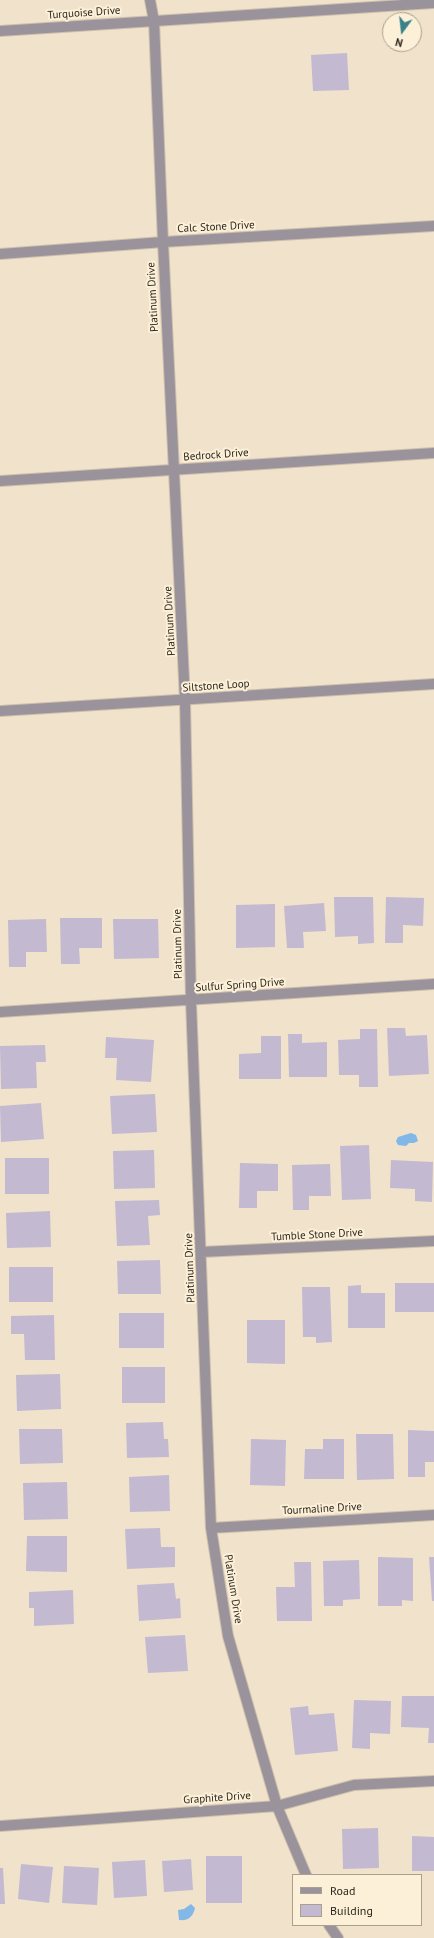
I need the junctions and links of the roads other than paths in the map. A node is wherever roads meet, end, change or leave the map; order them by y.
1 (150, 0) edge
2 (434, 4) edge
3 (154, 21) junction
4 (0, 31) edge
5 (434, 226) edge
6 (163, 242) junction
7 (0, 254) edge
8 (434, 453) edge
9 (175, 469) junction
10 (0, 482) edge
11 (434, 684) edge
12 (185, 700) junction
13 (0, 711) edge
14 (434, 984) edge
15 (191, 1001) junction
16 (0, 1012) edge
17 (434, 1241) edge
18 (201, 1252) junction
19 (434, 1515) edge
20 (211, 1528) junction
21 (434, 1781) edge
22 (277, 1806) junction
23 (0, 1819) edge
24 (0, 1826) edge
25 (306, 1874) edge
26 (330, 1926) edge
27 (338, 1938) edge

1 - 3 street, Platinum Drive
2 - 3 street, Turquoise Drive
3 - 4 street, Turquoise Drive
3 - 6 street, Platinum Drive
5 - 6 street, Calc Stone Drive
6 - 7 street, Calc Stone Drive
6 - 9 street, Platinum Drive
8 - 9 street, Bedrock Drive
9 - 10 street, Bedrock Drive
9 - 12 street, Platinum Drive
11 - 12 street, Siltstone Loop
12 - 13 street, Siltstone Loop
12 - 15 street, Platinum Drive
14 - 15 street, Sulfur Spring Drive
15 - 16 street, Sulfur Spring Drive
15 - 18 street, Platinum Drive
17 - 18 street, Tumble Stone Drive
18 - 20 street, Platinum Drive
19 - 20 street, Tourmaline Drive
20 - 22 street, Platinum Drive
21 - 22 street, Graphite Drive
22 - 24 street, Graphite Drive
22 - 25 street, Platinum Drive
23 - 24 street
26 - 27 street

